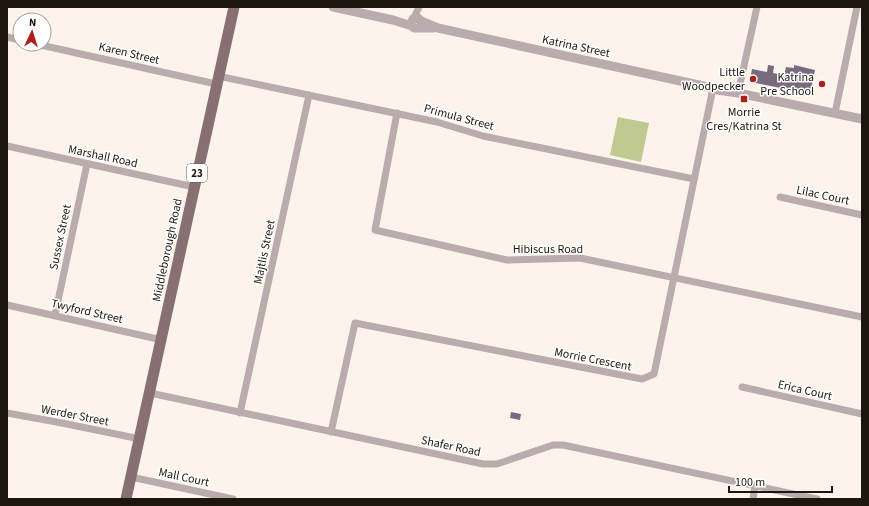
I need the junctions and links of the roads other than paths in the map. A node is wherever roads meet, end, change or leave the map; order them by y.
1 (234, 7) edge
2 (333, 7) edge
3 (420, 7) edge
4 (757, 7) edge
5 (857, 7) edge
6 (417, 22) junction
7 (52, 47) edge
8 (217, 80) junction
9 (712, 90) junction
10 (738, 93) junction
11 (308, 95) junction
12 (835, 113) junction
13 (397, 114) junction
14 (862, 119) edge
15 (7, 146) edge
16 (87, 164) junction
17 (694, 179) junction
18 (194, 187) junction
19 (780, 197) dead end
20 (862, 215) edge
21 (675, 277) junction
22 (7, 305) edge
23 (55, 316) junction
24 (862, 317) edge
25 (162, 340) junction
26 (742, 387) dead end
27 (150, 394) junction
28 (7, 413) edge
29 (240, 413) junction
30 (862, 414) edge
31 (331, 432) junction
32 (140, 439) junction
33 (131, 477) junction
34 (755, 486) junction
35 (126, 499) edge
36 (232, 499) edge
37 (753, 499) edge
38 (817, 499) edge

1 - 8 main road, Middleborough Road / 23
2 - 6 street, Katrina Street
3 - 6 street
4 - 10 street
5 - 12 street
6 - 9 street, Katrina Street
7 - 8 street, Karen Street
8 - 11 street, Primula Street
8 - 18 main road, Middleborough Road / 23
9 - 10 street, Katrina Street
9 - 17 street, Morrie Crescent
10 - 12 street, Katrina Street
11 - 13 street, Primula Street
11 - 29 street, Majtlis Street
12 - 14 street, Katrina Street
13 - 17 street, Primula Street
13 - 21 street, Hibiscus Road
15 - 16 street, Marshall Road
16 - 18 street, Marshall Road
16 - 23 street, Sussex Street
17 - 21 street, Morrie Crescent
18 - 25 main road, Middleborough Road / 23
19 - 20 street, Lilac Court
21 - 24 street, Hibiscus Road
21 - 31 street, Morrie Crescent
22 - 23 street, Twyford Street
23 - 25 street, Twyford Street
25 - 27 main road, Middleborough Road / 23
26 - 30 street, Erica Court
27 - 29 street, Shafer Road
27 - 32 main road, Middleborough Road / 23
28 - 32 street, Werder Street
29 - 31 street, Shafer Road
31 - 34 street, Shafer Road
32 - 33 main road, Middleborough Road / 23
33 - 35 main road, Middleborough Road / 23
33 - 36 street, Mall Court
34 - 37 street
34 - 38 street, Shafer Road

